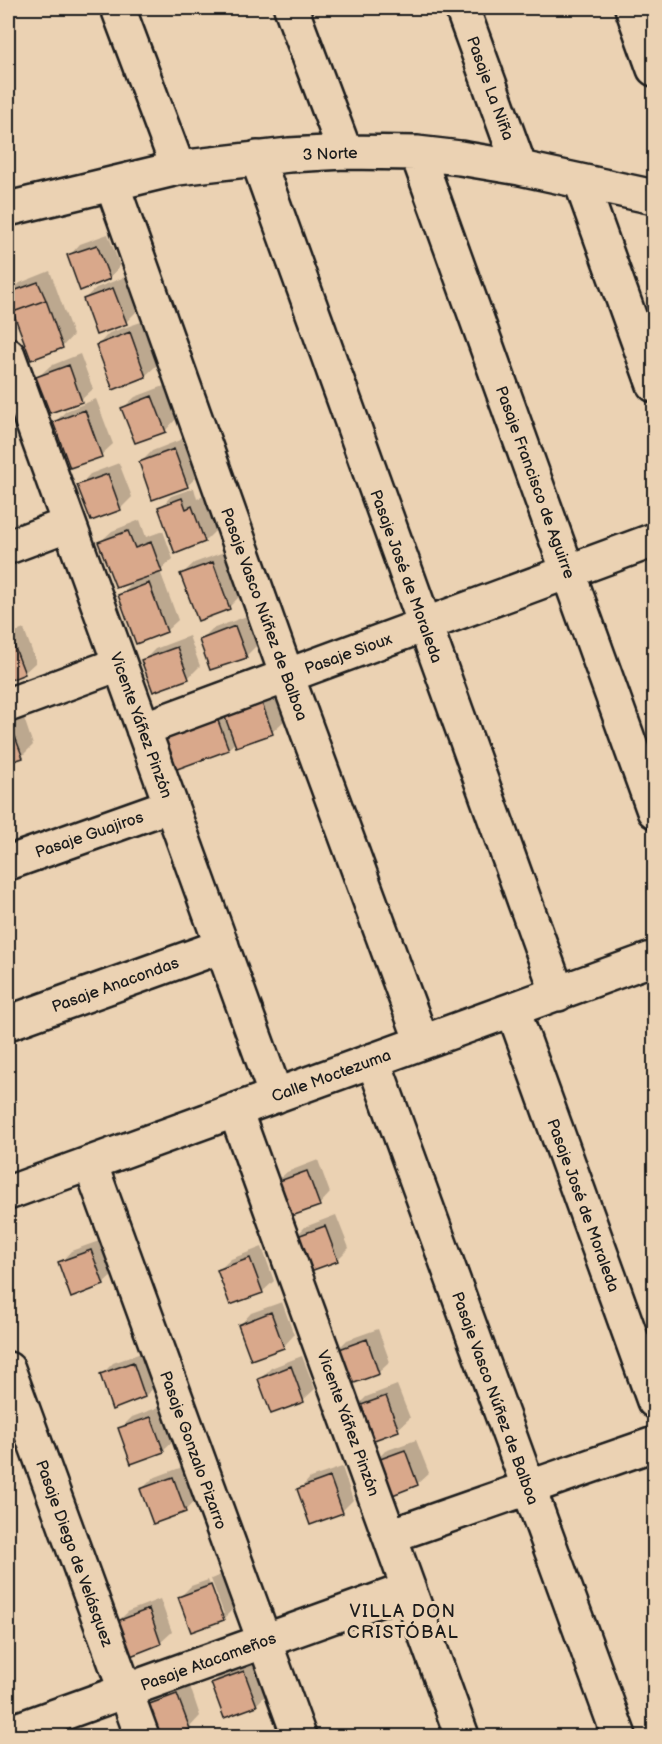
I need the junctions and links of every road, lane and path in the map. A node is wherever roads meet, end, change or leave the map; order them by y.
1 (118, 8) edge
2 (291, 8) edge
3 (462, 8) edge
4 (632, 8) edge
5 (654, 69) edge
6 (345, 152) junction
7 (417, 153) junction
8 (257, 158) junction
9 (178, 168) junction
10 (520, 168) junction
11 (581, 182) junction
12 (112, 184) junction
13 (654, 197) edge
14 (8, 209) edge
15 (11, 375) edge
16 (654, 385) edge
17 (69, 524) junction
18 (654, 540) edge
19 (8, 547) edge
20 (568, 572) junction
21 (425, 625) junction
22 (119, 664) junction
23 (287, 676) junction
24 (8, 705) edge
25 (143, 729) junction
26 (171, 805) junction
27 (654, 811) edge
28 (8, 863) edge
29 (222, 946) junction
30 (653, 962) edge
31 (558, 994) junction
32 (513, 1010) junction
33 (8, 1023) edge
34 (422, 1042) junction
35 (373, 1060) junction
36 (276, 1096) junction
37 (236, 1110) junction
38 (90, 1163) junction
39 (8, 1193) edge
40 (8, 1369) edge
41 (654, 1401) edge
42 (654, 1444) edge
43 (528, 1487) junction
44 (390, 1536) junction
45 (409, 1589) junction
46 (264, 1641) junction
47 (125, 1691) junction
48 (8, 1733) edge
49 (142, 1737) edge
50 (299, 1737) edge
51 (462, 1737) edge
52 (619, 1737) edge

1 - 9 street
2 - 6 street
3 - 10 street, Pasaje La Niña
4 - 5 street
6 - 7 street, 3 Norte
6 - 8 street, 3 Norte
7 - 10 street, 3 Norte
7 - 20 street, Pasaje Francisco de Aguirre
8 - 9 street, 3 Norte
8 - 21 street, Pasaje José de Moraleda
9 - 12 street, 3 Norte
10 - 11 street, 3 Norte
11 - 13 street, 3 Norte
11 - 16 street
12 - 14 street, 3 Norte
12 - 23 street, Pasaje Vasco Núñez de Balboa
15 - 17 street, Vicente Yáñez Pinzón
17 - 19 street
17 - 22 street, Vicente Yáñez Pinzón
18 - 20 street, Pasaje Sioux
20 - 21 street, Pasaje Sioux
20 - 27 street, Pasaje Francisco de Aguirre
21 - 23 street, Pasaje Sioux
21 - 31 street, Pasaje José de Moraleda
22 - 24 street
22 - 25 street, Vicente Yáñez Pinzón
23 - 25 street, Pasaje Sioux
23 - 34 street, Pasaje Vasco Núñez de Balboa
25 - 26 street, Vicente Yáñez Pinzón
26 - 28 street, Pasaje Guajiros
26 - 29 street, Vicente Yáñez Pinzón
29 - 33 street, Pasaje Anacondas
29 - 36 street, Vicente Yáñez Pinzón
30 - 31 street, Calle Moctezuma
31 - 32 street, Calle Moctezuma
32 - 34 street, Calle Moctezuma
32 - 41 street, Pasaje José de Moraleda
34 - 35 street, Calle Moctezuma
35 - 36 street, Calle Moctezuma
35 - 43 street, Pasaje Vasco Núñez de Balboa
36 - 37 street, Calle Moctezuma
37 - 38 street, Calle Moctezuma
37 - 44 street, Vicente Yáñez Pinzón
38 - 39 street, Calle Moctezuma
38 - 46 street, Pasaje Gonzalo Pizarro
40 - 47 street, Pasaje Diego de Velásquez
42 - 43 street
43 - 44 street
43 - 52 street, Pasaje Vasco Núñez de Balboa
44 - 45 street, Vicente Yáñez Pinzón
45 - 46 street, Pasaje Atacameños
45 - 51 street, Vicente Yáñez Pinzón
46 - 47 street, Pasaje Atacameños
46 - 50 street, Pasaje Gonzalo Pizarro
47 - 48 street, Pasaje Atacameños
47 - 49 street, Pasaje Diego de Velásquez

